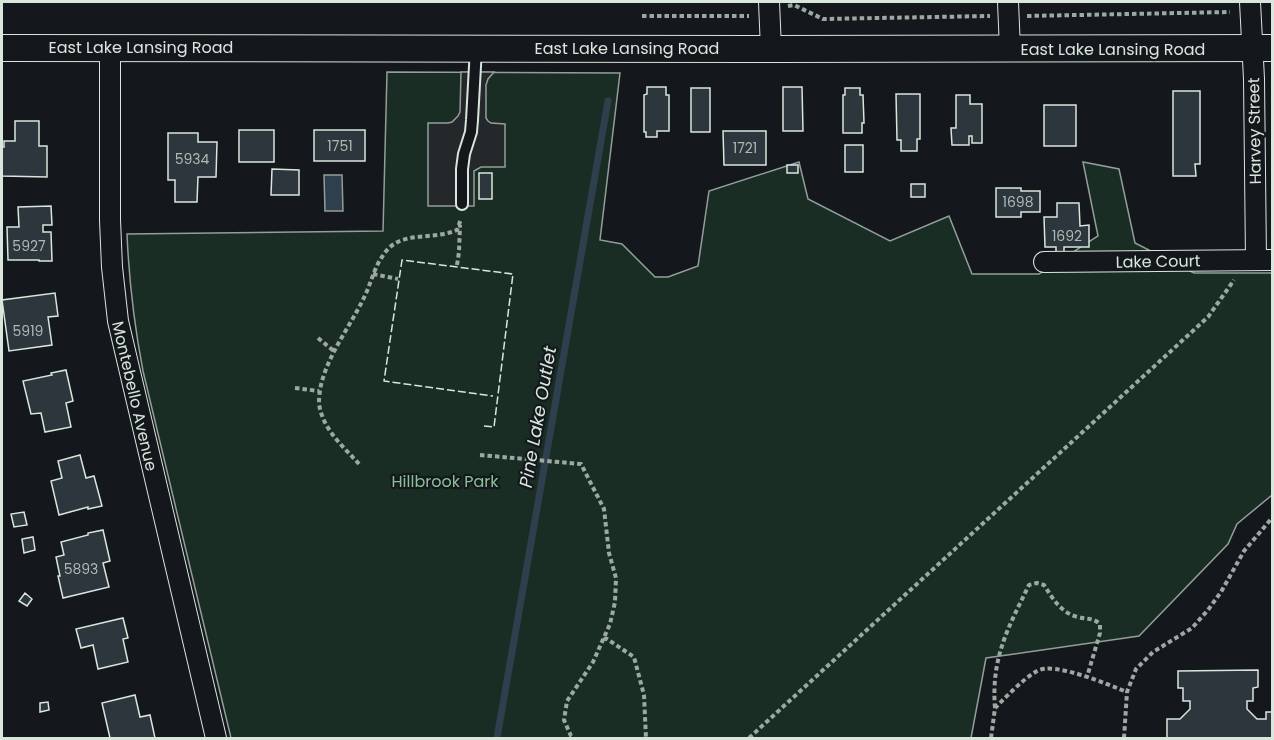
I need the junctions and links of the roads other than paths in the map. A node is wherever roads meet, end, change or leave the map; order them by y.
1 (770, 6) edge
2 (1250, 7) edge
3 (1008, 9) edge
4 (110, 47) junction
5 (2, 48) edge
6 (476, 48) junction
7 (1262, 48) edge
8 (771, 49) junction
9 (1011, 49) junction
10 (462, 204) road end
11 (1264, 260) edge
12 (1044, 262) dead end
13 (216, 738) edge

1 - 8 street
2 - 7 street, Harvey Street
3 - 9 street
4 - 5 street, East Lake Lansing Road
4 - 6 street, East Lake Lansing Road
4 - 13 street, Montebello Avenue
6 - 8 street, East Lake Lansing Road
6 - 10 lane
7 - 9 street, East Lake Lansing Road
7 - 11 street, Harvey Street
8 - 9 street, East Lake Lansing Road
11 - 12 street, Lake Court

